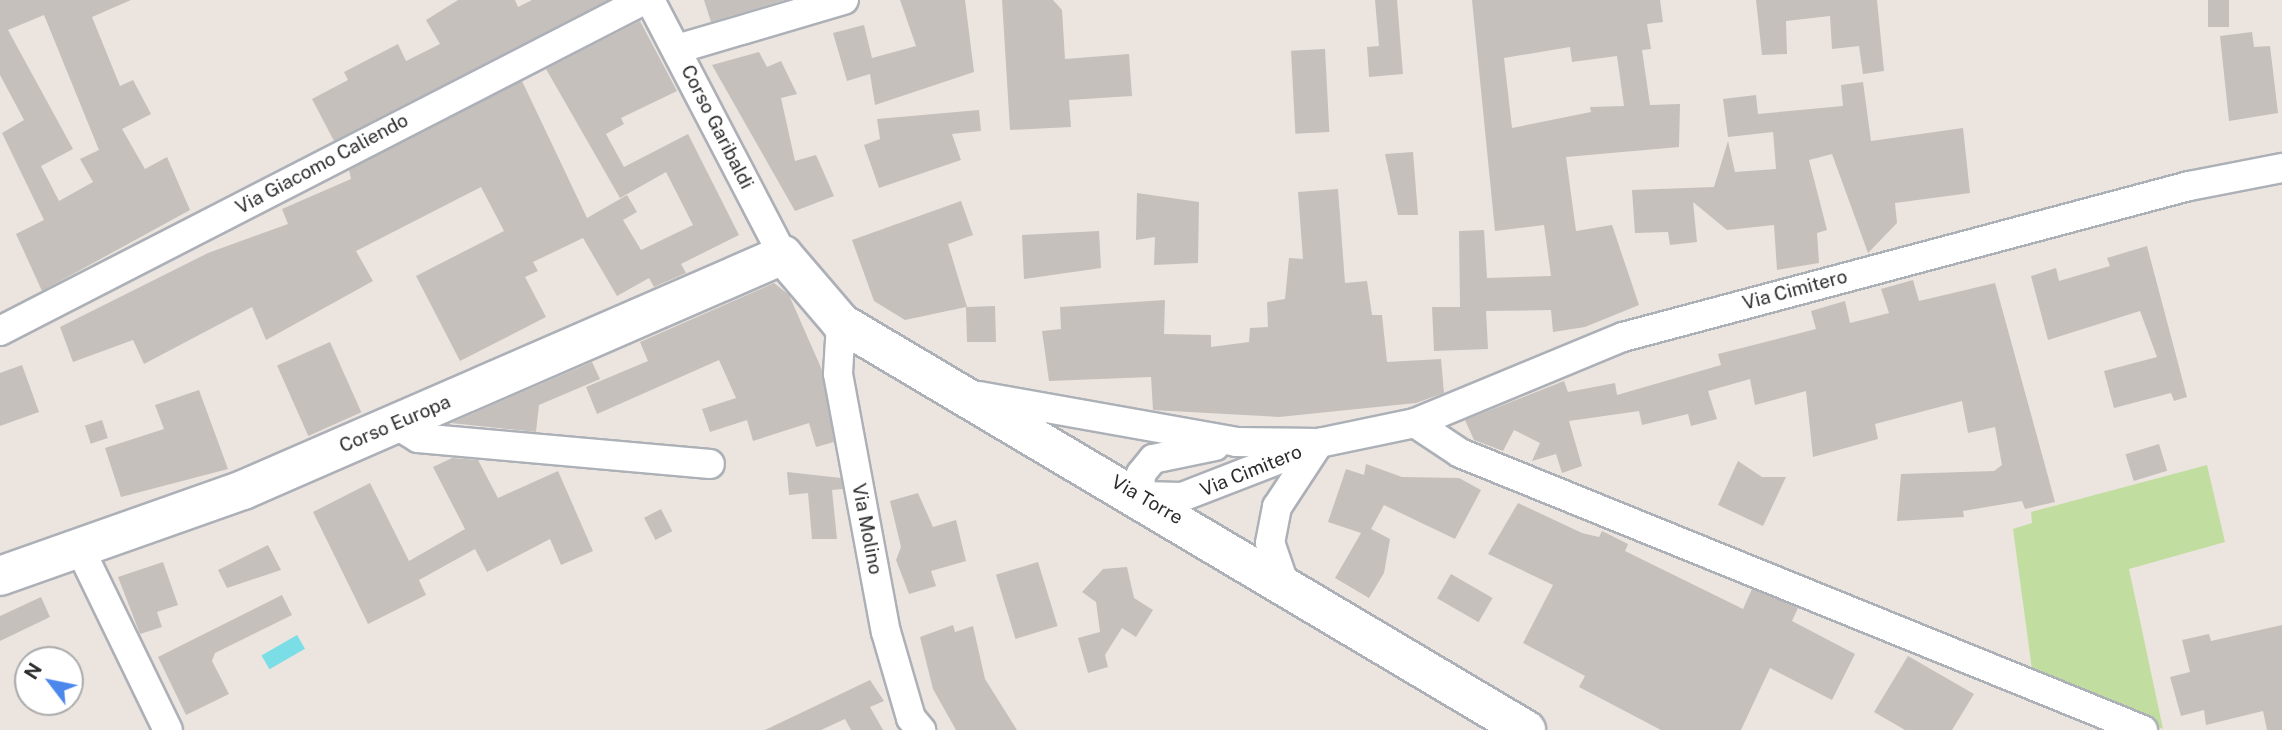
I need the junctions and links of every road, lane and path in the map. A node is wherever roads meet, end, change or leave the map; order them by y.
1 (644, 0) edge
2 (650, 0) edge
3 (844, 0) edge
4 (677, 49) junction
5 (2282, 168) edge
6 (783, 256) junction
7 (841, 323) junction
8 (0, 331) edge
9 (963, 392) junction
10 (1415, 423) junction
11 (395, 425) junction
12 (1236, 442) junction
13 (1320, 443) junction
14 (710, 464) dead end
15 (1140, 496) junction
16 (80, 549) junction
17 (0, 576) edge
18 (1283, 580) junction
19 (168, 730) edge
20 (921, 730) edge
21 (1526, 730) edge
22 (2143, 730) edge

1 - 8 street, Via Giacomo Caliendo
2 - 4 street, Corso Garibaldi
3 - 4 street
4 - 6 street, Corso Garibaldi
5 - 10 street, Via Cimitero
6 - 7 main road, Via Torre
6 - 11 main road, Corso Europa
7 - 9 main road, Via Torre
7 - 20 street, Via Molino
9 - 12 street, Via Cimitero
9 - 15 main road, Via Torre
10 - 13 street, Via Cimitero
10 - 22 street
11 - 14 street
11 - 16 main road, Corso Europa
12 - 13 street, Via Cimitero
12 - 15 street, Via Cimitero
13 - 15 street, Via Cimitero
13 - 18 street, Via Cimitero
15 - 18 main road, Via Torre
16 - 17 main road, Corso Europa
16 - 19 street
18 - 21 main road, Via Torre

